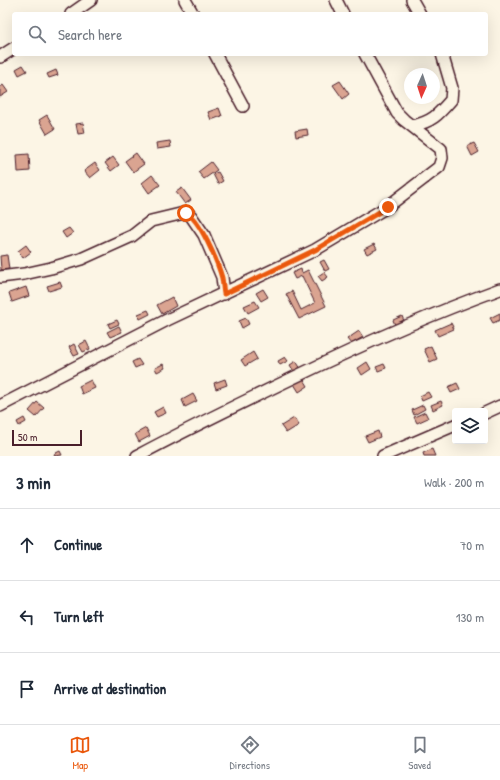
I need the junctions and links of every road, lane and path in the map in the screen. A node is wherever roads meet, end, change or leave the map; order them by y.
1 (91, 0) edge
2 (186, 0) edge
3 (336, 0) edge
4 (412, 0) edge
5 (74, 12) edge
6 (192, 12) edge
7 (342, 12) edge
8 (419, 12) edge
9 (12, 49) edge
10 (216, 56) edge
11 (366, 56) edge
12 (443, 56) edge
13 (0, 57) edge
14 (243, 106) dead end
15 (412, 126) junction
16 (0, 277) edge
17 (500, 289) edge
18 (224, 294) junction
19 (0, 406) edge
20 (500, 406) edge
21 (488, 412) edge
22 (452, 426) edge
23 (137, 456) edge
24 (383, 456) edge

1 - 5 street
2 - 6 street
3 - 7 street
4 - 8 street
9 - 13 street
10 - 14 street
11 - 15 street
12 - 15 street
15 - 18 street
16 - 18 street
17 - 23 street
18 - 19 street
20 - 21 street
22 - 24 street

